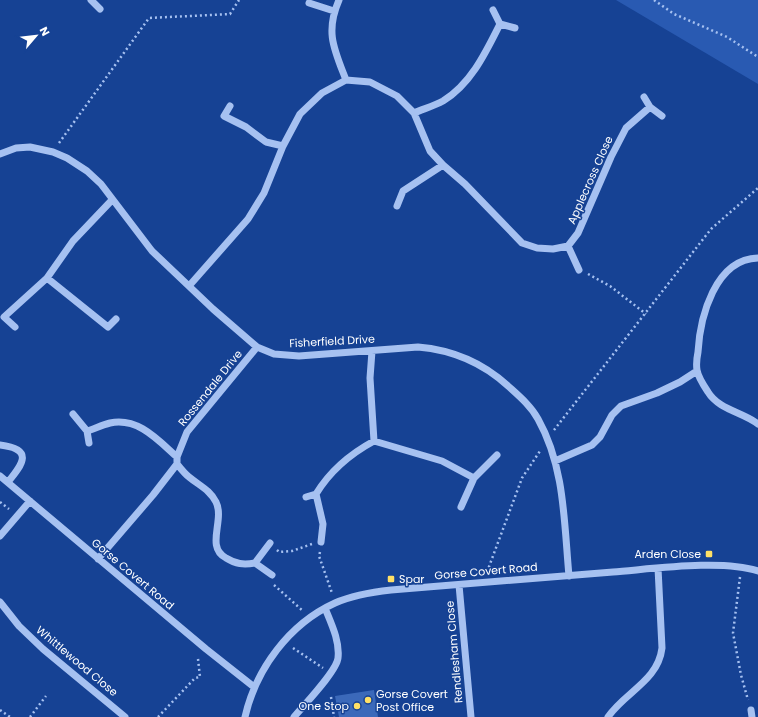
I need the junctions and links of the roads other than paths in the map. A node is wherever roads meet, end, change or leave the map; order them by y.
1 (91, 0) edge
2 (339, 0) edge
3 (309, 3) dead end
4 (100, 9) dead end
5 (493, 10) dead end
6 (334, 12) junction
7 (500, 24) junction
8 (515, 28) dead end
9 (346, 80) junction
10 (644, 96) dead end
11 (230, 106) dead end
12 (650, 107) junction
13 (414, 112) junction
14 (662, 116) dead end
15 (283, 146) junction
16 (0, 154) edge
17 (442, 165) junction
18 (112, 200) junction
19 (397, 206) dead end
20 (568, 246) junction
21 (758, 258) edge
22 (579, 270) road end
23 (47, 278) junction
24 (189, 286) junction
25 (116, 319) dead end
26 (15, 327) dead end
27 (258, 347) junction
28 (372, 351) junction
29 (697, 371) junction
30 (74, 414) dead end
31 (758, 424) edge
32 (86, 431) junction
33 (374, 441) junction
34 (89, 443) dead end
35 (0, 445) edge
36 (497, 455) dead end
37 (177, 460) junction
38 (555, 460) junction
39 (0, 476) edge
40 (474, 478) junction
41 (8, 482) junction
42 (316, 494) junction
43 (306, 497) dead end
44 (30, 501) junction
45 (461, 507) dead end
46 (0, 536) edge
47 (321, 542) road end
48 (270, 543) road end
49 (98, 559) junction
50 (255, 563) junction
51 (658, 568) junction
52 (758, 571) edge
53 (272, 575) road end
54 (569, 576) junction
55 (459, 585) junction
56 (0, 602) edge
57 (325, 608) junction
58 (254, 686) junction
59 (125, 717) edge
60 (245, 717) edge
61 (294, 717) edge
62 (471, 717) edge
63 (608, 717) edge

1 - 4 street
2 - 6 street
3 - 6 street
5 - 7 street
6 - 9 street
7 - 8 street
7 - 13 street
9 - 13 street
9 - 15 street
10 - 12 street
11 - 15 street
12 - 14 street
12 - 20 street, Applecross Close
13 - 17 street
15 - 24 street
16 - 18 street, Fisherfield Drive
17 - 19 street
17 - 20 street
18 - 23 street
18 - 24 street, Fisherfield Drive
20 - 22 street
21 - 29 street
23 - 25 street
23 - 26 street
24 - 27 street, Fisherfield Drive
27 - 28 street, Fisherfield Drive
27 - 37 street, Rossendale Drive
28 - 33 street
28 - 38 street, Fisherfield Drive
29 - 31 street
29 - 38 street
30 - 32 street
32 - 34 street
32 - 37 street
33 - 40 street
33 - 42 street
35 - 41 street
36 - 40 street
37 - 49 street, Rossendale Drive
37 - 50 street
38 - 54 street, Fisherfield Drive
39 - 41 street, Gorse Covert Road
40 - 45 street
41 - 44 street, Gorse Covert Road
42 - 43 street
42 - 47 street
44 - 46 street
44 - 49 street, Gorse Covert Road
48 - 50 street
49 - 58 street, Gorse Covert Road
50 - 53 street
51 - 52 street, Gorse Covert Road
51 - 54 street, Gorse Covert Road
51 - 63 street
54 - 55 street, Gorse Covert Road
55 - 57 street, Gorse Covert Road
55 - 62 street, Rendlesham Close
56 - 59 street, Whittlewood Close
57 - 58 street, Gorse Covert Road
57 - 61 street
58 - 60 street, Gorse Covert Road

